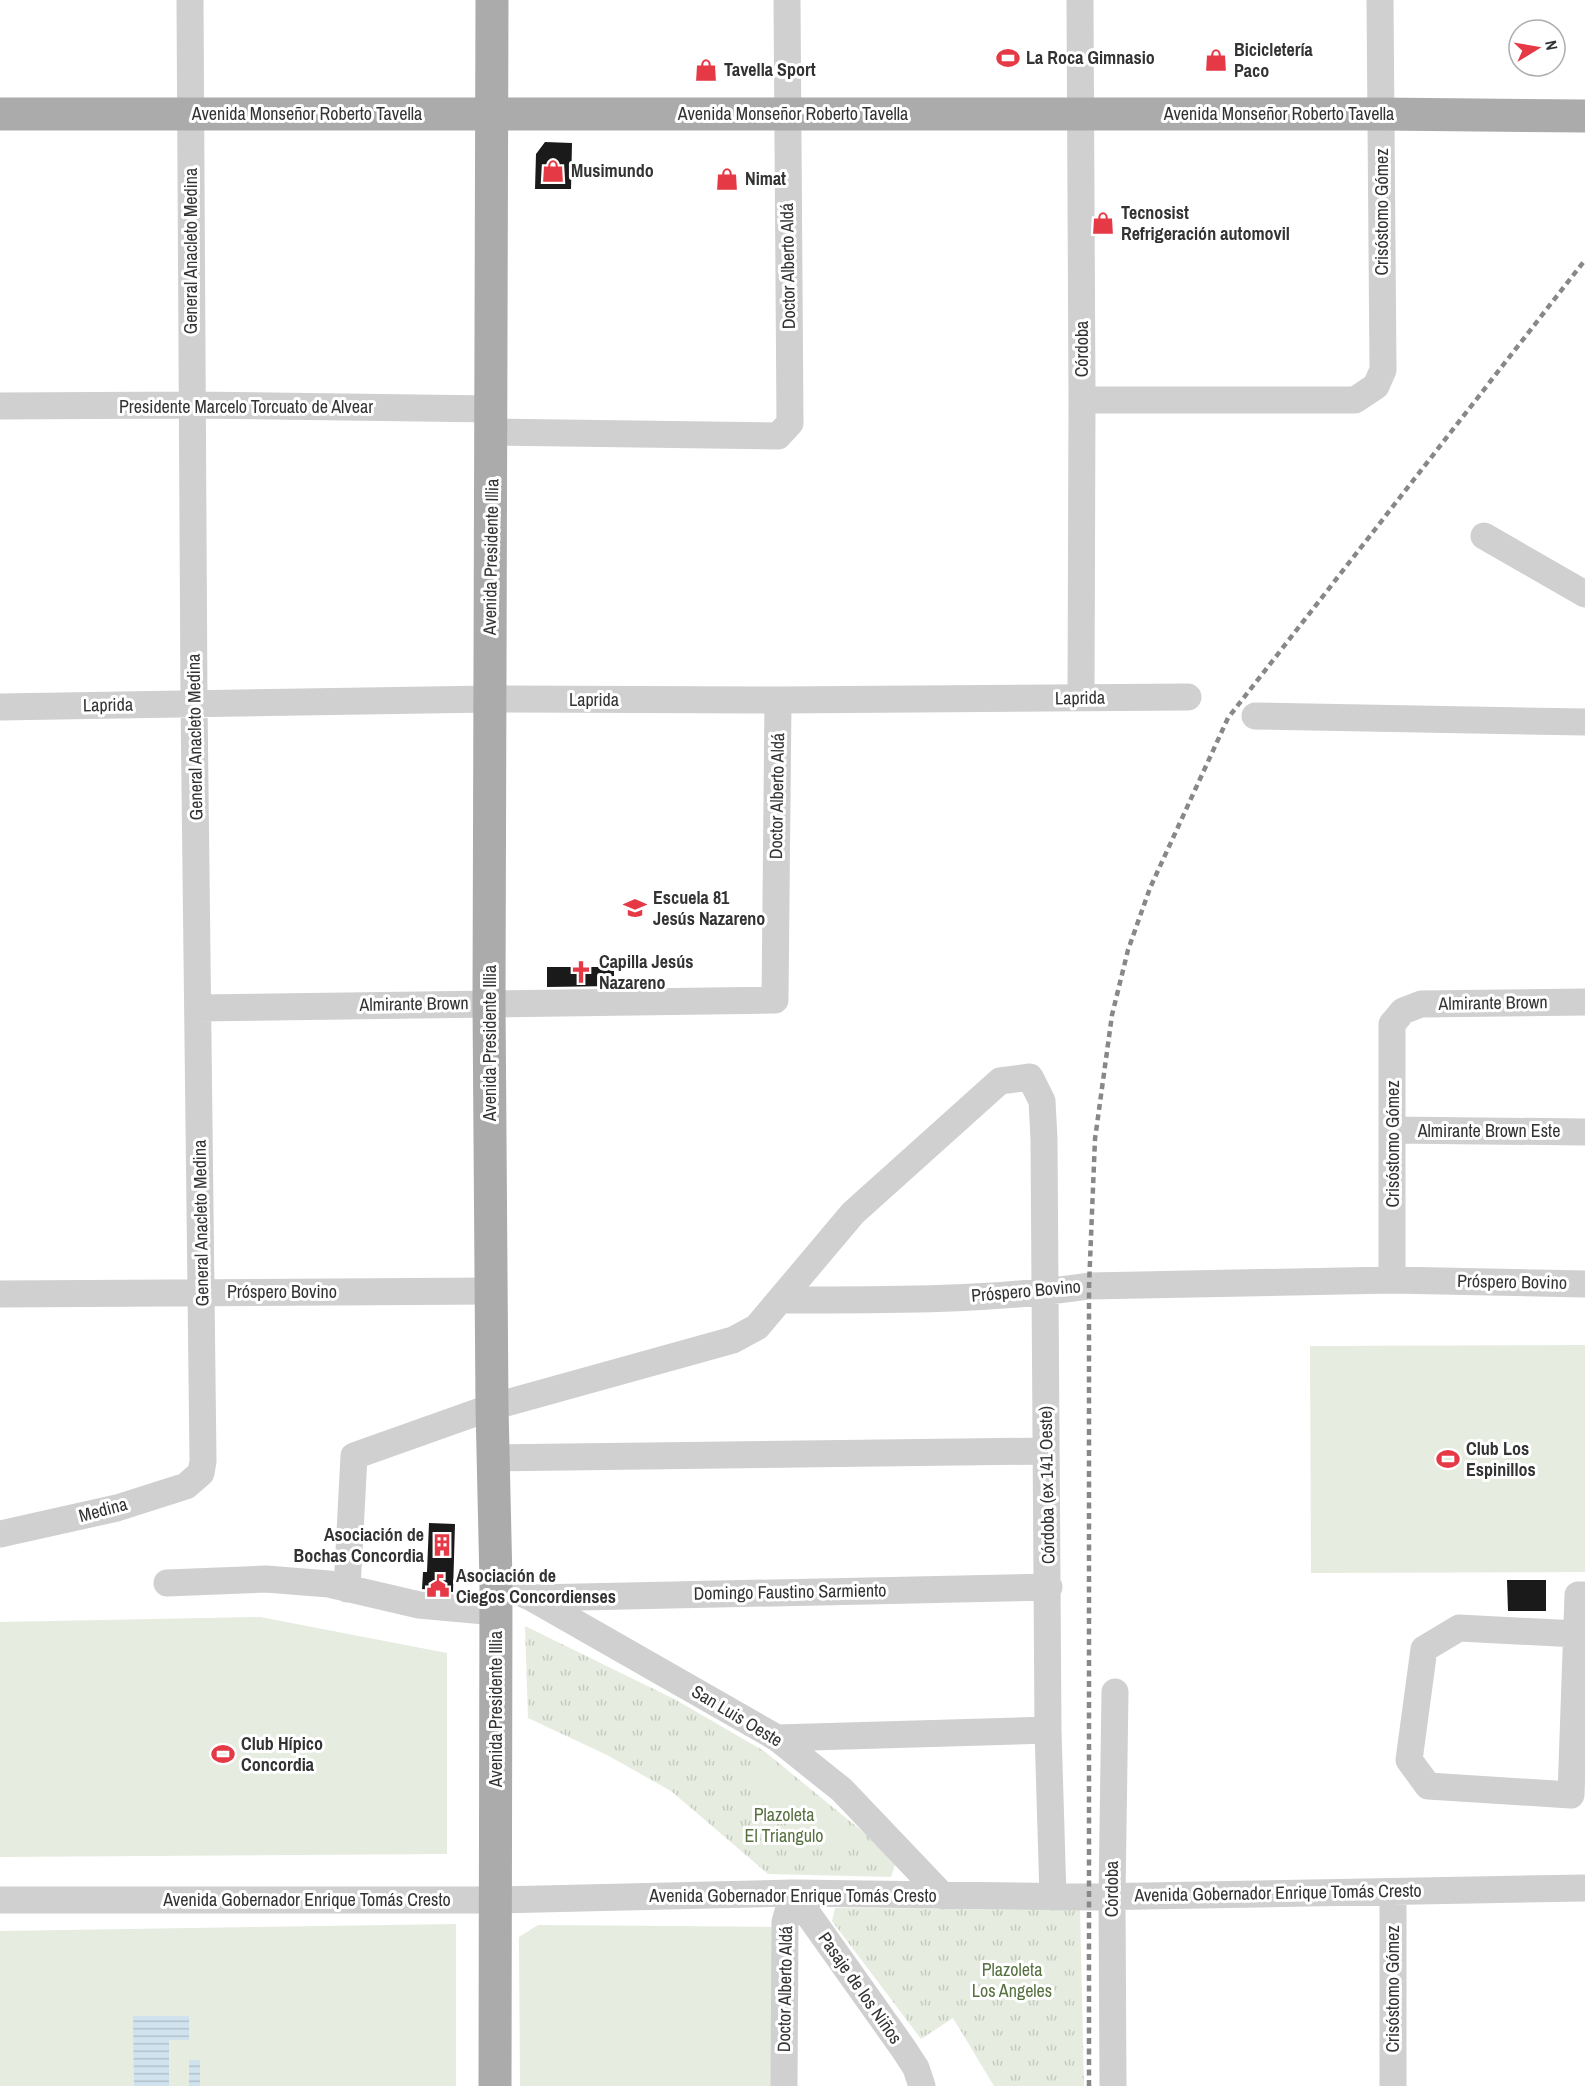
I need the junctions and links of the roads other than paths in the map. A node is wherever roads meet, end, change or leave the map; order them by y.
1 (190, 0) edge
2 (492, 0) edge
3 (787, 0) edge
4 (1080, 0) edge
5 (1380, 0) edge
6 (0, 114) edge
7 (190, 114) junction
8 (491, 114) junction
9 (787, 114) junction
10 (1080, 114) junction
11 (1381, 114) junction
12 (1585, 116) edge
13 (1082, 400) junction
14 (192, 405) junction
15 (0, 406) edge
16 (492, 421) junction
17 (790, 423) joint
18 (1484, 536) dead end
19 (1585, 594) edge
20 (1188, 697) dead end
21 (1081, 698) junction
22 (490, 699) junction
23 (778, 700) junction
24 (194, 703) junction
25 (0, 707) edge
26 (1255, 716) dead end
27 (1585, 722) edge
28 (775, 1000) joint
29 (1585, 1002) edge
30 (489, 1003) junction
31 (198, 1008) junction
32 (1403, 1011) joint
33 (1394, 1130) junction
34 (1585, 1132) edge
35 (1392, 1280) junction
36 (1585, 1284) edge
37 (492, 1291) junction
38 (202, 1292) junction
39 (1045, 1292) junction
40 (0, 1294) edge
41 (781, 1300) junction
42 (492, 1407) junction
43 (1046, 1451) junction
44 (493, 1458) junction
45 (201, 1473) joint
46 (0, 1534) edge
47 (167, 1583) dead end
48 (1048, 1587) junction
49 (347, 1589) junction
50 (1585, 1595) edge
51 (496, 1597) junction
52 (532, 1598) junction
53 (1577, 1635) junction
54 (1115, 1692) dead end
55 (1048, 1730) junction
56 (777, 1738) junction
57 (1585, 1888) edge
58 (1393, 1892) junction
59 (793, 1893) junction
60 (943, 1896) junction
61 (1112, 1896) junction
62 (1053, 1897) junction
63 (0, 1900) edge
64 (495, 1900) junction
65 (495, 2086) edge
66 (784, 2086) edge
67 (922, 2086) edge
68 (1113, 2086) edge
69 (1393, 2086) edge

1 - 7 street, General Anacleto Medina
2 - 8 main road, Avenida Presidente Illia
3 - 9 street, Doctor Alberto Aldá
4 - 10 street, Córdoba
5 - 11 street, Crisóstomo Gómez
6 - 7 main road, Avenida Monseñor Roberto Tavella
7 - 8 main road, Avenida Monseñor Roberto Tavella
7 - 14 street, General Anacleto Medina
8 - 9 main road, Avenida Monseñor Roberto Tavella
8 - 16 main road, Avenida Presidente Illia
9 - 10 main road, Avenida Monseñor Roberto Tavella
9 - 17 street, Doctor Alberto Aldá
10 - 11 main road, Avenida Monseñor Roberto Tavella
10 - 13 street, Córdoba
11 - 12 main road, Avenida Monseñor Roberto Tavella
11 - 13 street, Crisóstomo Gómez
13 - 21 street, Córdoba
14 - 15 street, Presidente Marcelo Torcuato de Alvear
14 - 16 street, Presidente Marcelo Torcuato de Alvear
14 - 24 street, General Anacleto Medina
16 - 17 street, Presidente Marcelo Torcuato de Alvear
16 - 22 main road, Avenida Presidente Illia
18 - 19 street
20 - 21 street, Laprida
21 - 23 street, Laprida
22 - 23 street, Laprida
22 - 24 street, Laprida
22 - 30 main road, Avenida Presidente Illia
23 - 28 street, Doctor Alberto Aldá
24 - 25 street, Laprida
24 - 31 street, General Anacleto Medina
26 - 27 street
28 - 30 street, Almirante Brown
29 - 32 street, Almirante Brown
30 - 31 street, Almirante Brown
30 - 37 main road, Avenida Presidente Illia
31 - 38 street, General Anacleto Medina
32 - 33 street, Crisóstomo Gómez
33 - 34 street, Almirante Brown Este
33 - 35 street, Crisóstomo Gómez
35 - 36 street, Próspero Bovino
35 - 39 street, Próspero Bovino
37 - 38 street, Próspero Bovino
37 - 42 main road, Avenida Presidente Illia
38 - 40 street, Próspero Bovino
38 - 45 street, General Anacleto Medina
39 - 41 street, Próspero Bovino
39 - 41 street, Córdoba (ex 141 Oeste)
39 - 43 street, Córdoba (ex 141 Oeste)
41 - 42 street
42 - 44 main road, Avenida Presidente Illia
42 - 49 street
43 - 44 street
43 - 48 street, Córdoba (ex 141 Oeste)
44 - 51 main road, Avenida Presidente Illia
45 - 46 street, Medina
47 - 49 street, San Luis Oeste
48 - 52 street, Domingo Faustino Sarmiento
48 - 55 street, Córdoba (ex 141 Oeste)
49 - 51 street, San Luis Oeste
50 - 53 street
51 - 52 street, San Luis Oeste
51 - 64 main road, Avenida Presidente Illia
52 - 56 street, San Luis Oeste
53 - 53 street
54 - 61 street, Córdoba
55 - 56 street
55 - 62 street, Córdoba (ex 141 Oeste)
56 - 60 street, San Luis Oeste
57 - 58 street, Avenida Gobernador Enrique Tomás Cresto
58 - 61 street, Avenida Gobernador Enrique Tomás Cresto
58 - 69 street, Crisóstomo Gómez
59 - 60 street, Avenida Gobernador Enrique Tomás Cresto
59 - 64 street, Avenida Gobernador Enrique Tomás Cresto
59 - 66 street, Doctor Alberto Aldá
59 - 67 street, Pasaje de los Niños
60 - 62 street, Avenida Gobernador Enrique Tomás Cresto
61 - 62 street, Avenida Gobernador Enrique Tomás Cresto
61 - 68 street, Córdoba
63 - 64 street, Avenida Gobernador Enrique Tomás Cresto
64 - 65 main road, Avenida Presidente Illia

